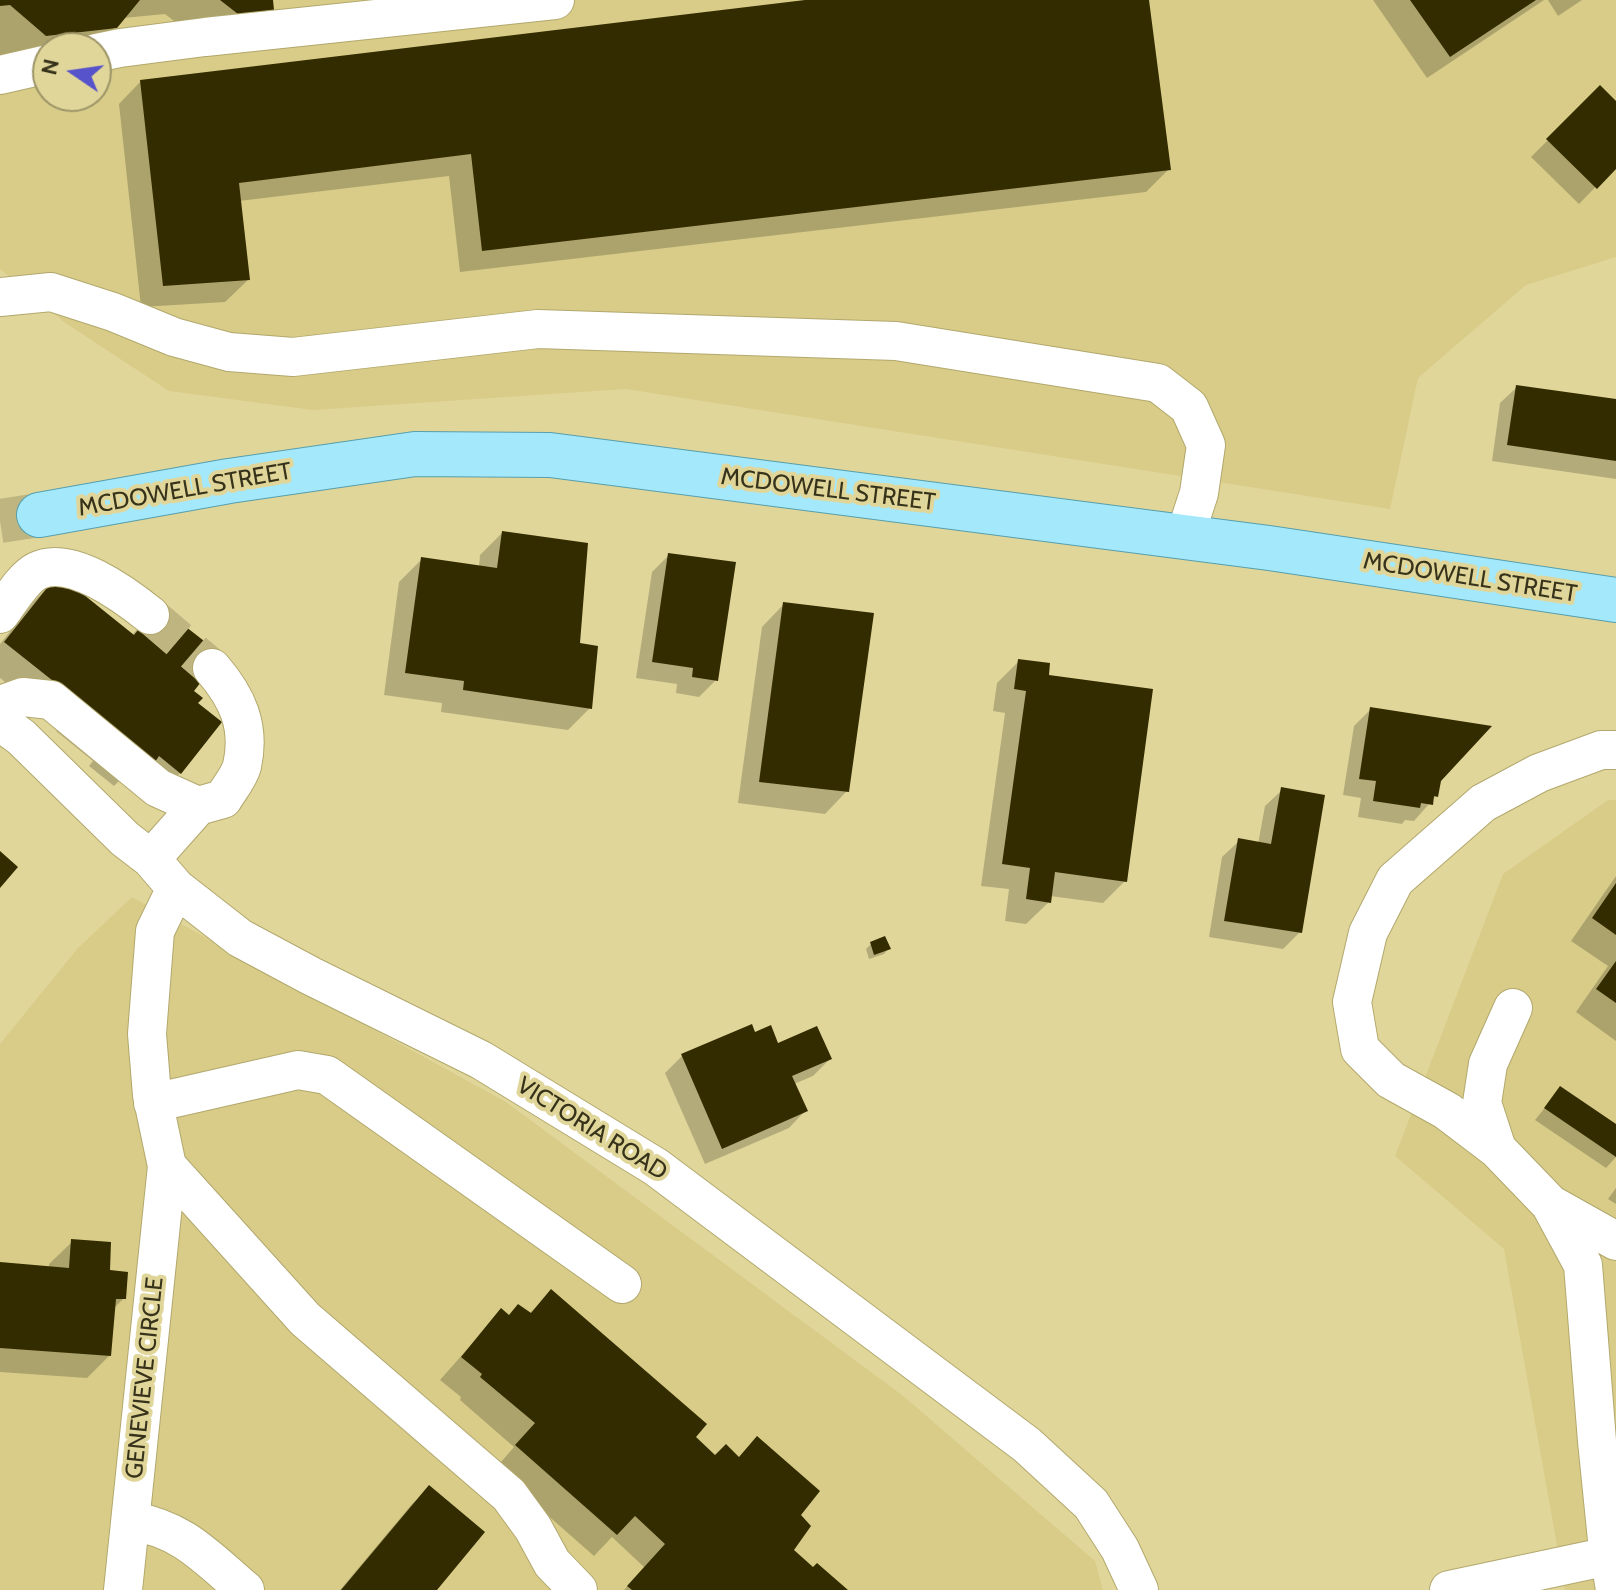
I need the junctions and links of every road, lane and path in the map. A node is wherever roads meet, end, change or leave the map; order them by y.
1 (555, 0) edge
2 (354, 11) edge
3 (112, 50) edge
4 (32, 68) edge
5 (0, 75) edge
6 (0, 297) edge
7 (39, 515) tunnel mouth
8 (1185, 536) junction
9 (1616, 600) edge
10 (0, 614) edge
11 (150, 615) tunnel mouth
12 (212, 668) tunnel mouth
13 (0, 705) edge
14 (0, 722) edge
15 (1616, 750) edge
16 (198, 806) junction
17 (164, 874) junction
18 (1513, 1008) dead end
19 (153, 1103) junction
20 (1497, 1149) junction
21 (167, 1166) junction
22 (1550, 1204) junction
23 (1616, 1241) edge
24 (622, 1284) dead end
25 (131, 1521) junction
26 (1612, 1573) edge
27 (123, 1590) edge
28 (245, 1590) edge
29 (578, 1590) edge
30 (1139, 1590) edge
31 (1449, 1590) edge

1 - 2 street
2 - 3 street
4 - 5 street
6 - 8 street
7 - 8 main road, MCDOWELL STREET
8 - 9 main road, MCDOWELL STREET
10 - 11 street
12 - 16 street
13 - 16 street
14 - 17 street, VICTORIA ROAD
15 - 20 street
16 - 17 street
17 - 19 street
17 - 30 street, VICTORIA ROAD
18 - 20 street
19 - 21 street
19 - 24 street
20 - 22 street
21 - 25 street, GENEVIEVE CIRCLE
21 - 29 street
22 - 23 street
22 - 26 street
25 - 27 street, GENEVIEVE CIRCLE
25 - 28 street
26 - 31 street

